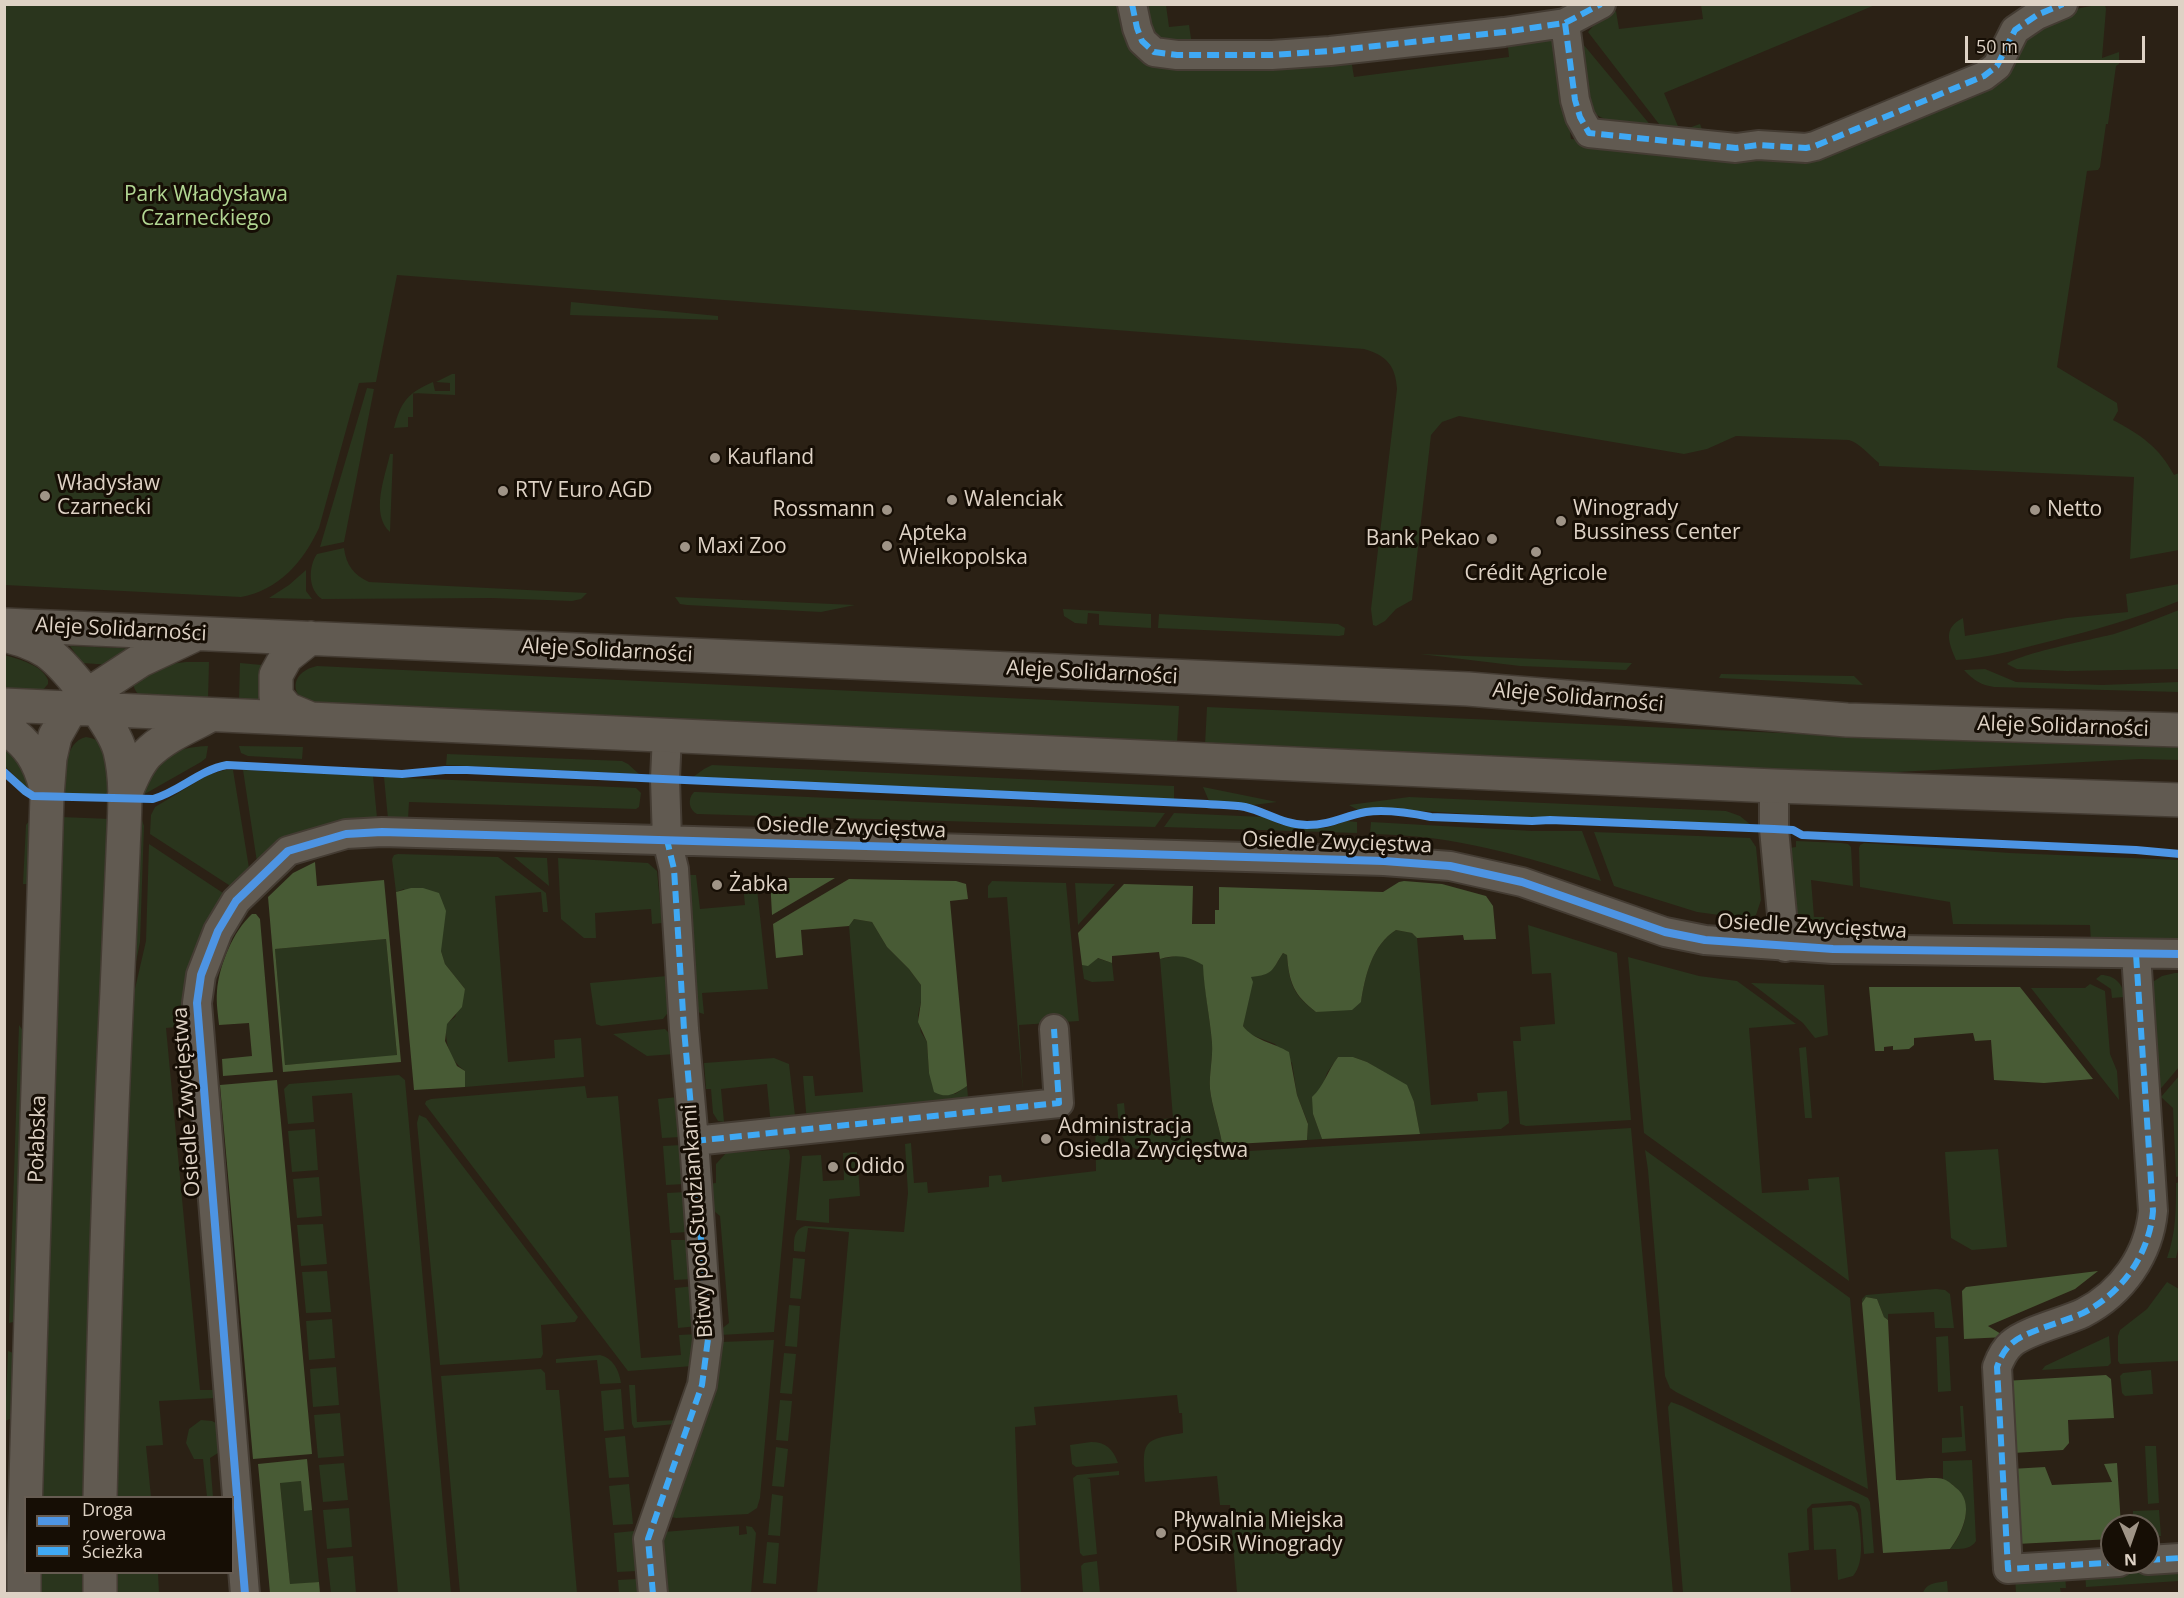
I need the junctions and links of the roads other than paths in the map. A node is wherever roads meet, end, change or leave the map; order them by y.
1 (1132, 4) edge
2 (1601, 4) edge
3 (2063, 4) edge
4 (1565, 23) junction
5 (4, 625) edge
6 (4, 634) edge
7 (196, 634) junction
8 (310, 638) junction
9 (84, 704) junction
10 (4, 705) edge
11 (211, 715) junction
12 (311, 719) junction
13 (4, 727) edge
14 (2180, 730) edge
15 (667, 735) junction
16 (1774, 786) junction
17 (47, 793) junction
18 (124, 797) junction
19 (2180, 800) edge
20 (667, 840) junction
21 (1785, 947) junction
22 (2136, 954) junction
23 (2180, 954) edge
24 (1053, 1029) dead end
25 (694, 1141) junction
26 (25, 1496) edge
27 (100, 1496) edge
28 (24, 1533) edge
29 (2180, 1558) edge
30 (2160, 1559) edge
31 (2100, 1563) edge
32 (24, 1574) edge
33 (24, 1574) edge
34 (100, 1574) edge
35 (24, 1593) edge
36 (100, 1593) edge
37 (245, 1593) edge
38 (653, 1593) edge

1 - 4 street
2 - 4 street
3 - 4 street
5 - 7 street, Aleje Solidarności
6 - 9 street
7 - 8 street, Aleje Solidarności
7 - 9 street, Połabska
8 - 12 street
8 - 14 street, Aleje Solidarności
9 - 10 street
9 - 11 street
9 - 17 street, Połabska
9 - 18 street
11 - 12 street
11 - 18 street
12 - 15 street
13 - 17 street
15 - 16 street
15 - 20 street, Bitwy pod Studziankami
16 - 19 street
16 - 21 street, Osiedle Zwycięstwa
17 - 26 street, Połabska
18 - 27 street
20 - 21 street, Osiedle Zwycięstwa
20 - 25 street, Bitwy pod Studziankami
20 - 37 street, Osiedle Zwycięstwa
21 - 22 street, Osiedle Zwycięstwa
22 - 23 street, Osiedle Zwycięstwa
22 - 31 street
24 - 25 street
25 - 38 street, Bitwy pod Studziankami
28 - 32 street, Połabska
29 - 30 street
33 - 35 street, Połabska
34 - 36 street

